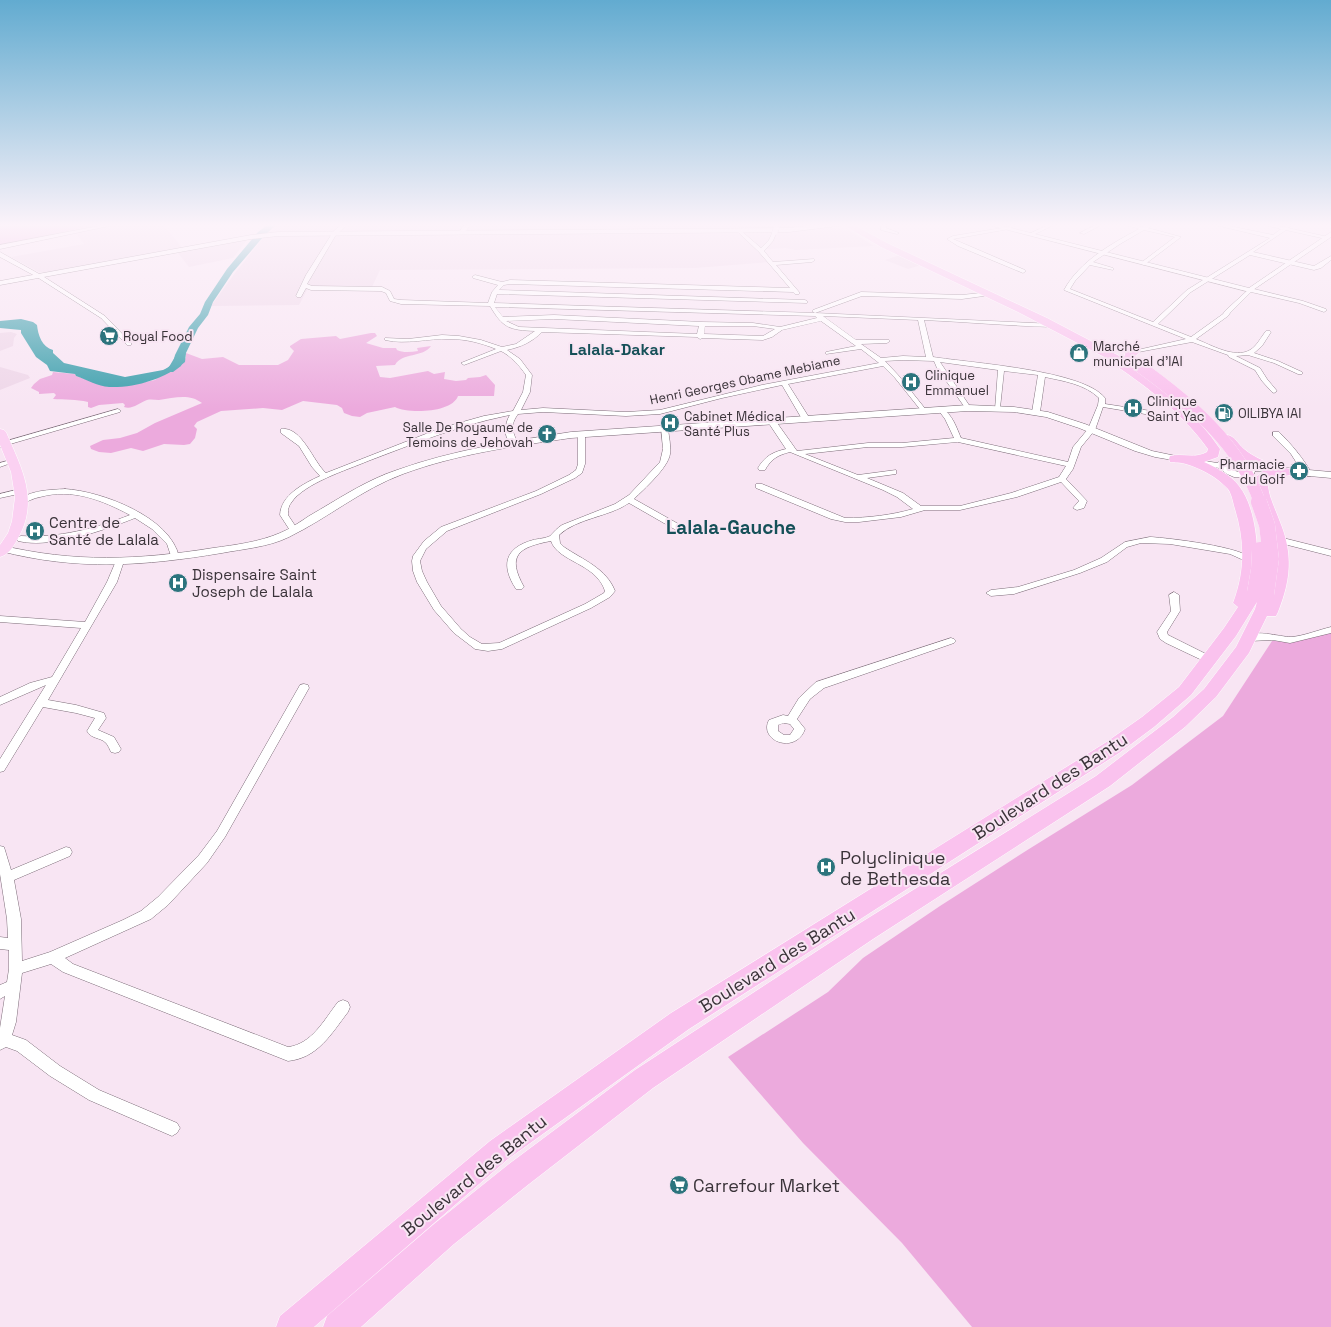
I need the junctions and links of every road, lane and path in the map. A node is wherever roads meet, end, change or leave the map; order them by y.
1 (53, 285) edge
2 (304, 285) joint
3 (501, 285) edge
4 (626, 285) edge
5 (790, 285) edge
6 (971, 285) edge
7 (980, 285) edge
8 (1070, 285) edge
9 (1198, 285) edge
10 (1230, 285) edge
11 (1258, 285) edge
12 (794, 290) junction
13 (1250, 290) junction
14 (495, 292) junction
15 (989, 294) junction
16 (299, 296) dead end
17 (805, 302) junction
18 (491, 304) junction
19 (1324, 310) dead end
20 (817, 315) junction
21 (500, 318) junction
22 (921, 319) junction
23 (702, 324) junction
24 (1053, 325) junction
25 (1153, 325) junction
26 (780, 329) junction
27 (539, 331) junction
28 (1268, 332) dead end
29 (700, 337) junction
30 (387, 339) dead end
31 (887, 340) dead end
32 (1191, 340) junction
33 (1085, 341) junction
34 (129, 344) dead end
35 (859, 345) junction
36 (501, 349) junction
37 (1226, 353) junction
38 (828, 354) dead end
39 (1250, 354) junction
40 (930, 359) junction
41 (939, 360) junction
42 (1134, 361) junction
43 (882, 362) junction
44 (464, 363) dead end
45 (1001, 368) junction
46 (1300, 373) dead end
47 (1042, 374) junction
48 (784, 383) junction
49 (1274, 391) dead end
50 (1102, 405) junction
51 (968, 408) junction
52 (997, 408) junction
53 (942, 410) junction
54 (118, 411) dead end
55 (925, 412) junction
56 (1036, 412) junction
57 (1151, 412) dead end
58 (514, 413) junction
59 (806, 419) junction
60 (772, 422) junction
61 (664, 429) junction
62 (1091, 430) junction
63 (284, 431) dead end
64 (582, 434) junction
65 (1276, 434) dead end
66 (958, 440) junction
67 (1, 442) edge
68 (514, 442) junction
69 (1234, 447) junction
70 (1214, 449) junction
71 (793, 451) junction
72 (1175, 459) junction
73 (1194, 462) junction
74 (3, 464) edge
75 (1070, 465) junction
76 (1224, 467) junction
77 (762, 468) dead end
78 (1248, 468) junction
79 (1276, 471) junction
80 (893, 472) dead end
81 (1308, 474) junction
82 (1331, 475) edge
83 (325, 476) junction
84 (858, 477) junction
85 (1062, 479) junction
86 (759, 486) dead end
87 (1235, 490) junction
88 (1262, 492) junction
89 (18, 495) junction
90 (0, 496) edge
91 (629, 499) junction
92 (1077, 508) dead end
93 (920, 509) junction
94 (137, 515) junction
95 (679, 528) dead end
96 (294, 530) junction
97 (554, 538) junction
98 (1279, 540) junction
99 (8, 544) edge
100 (1331, 553) edge
101 (38, 557) junction
102 (175, 557) junction
103 (1250, 560) junction
104 (120, 561) junction
105 (519, 587) dead end
106 (991, 592) dead end
107 (1174, 595) dead end
108 (0, 619) edge
109 (87, 626) junction
110 (1331, 630) edge
111 (1239, 635) junction
112 (951, 641) dead end
113 (1210, 660) junction
114 (55, 680) junction
115 (304, 688) dead end
116 (0, 701) edge
117 (41, 703) junction
118 (791, 720) dead end
119 (116, 749) dead end
120 (0, 768) edge
121 (0, 851) edge
122 (66, 852) dead end
123 (6, 877) junction
124 (0, 943) edge
125 (14, 944) junction
126 (52, 957) junction
127 (16, 969) junction
128 (13, 986) junction
129 (0, 992) edge
130 (343, 1007) dead end
131 (2, 1041) edge
132 (172, 1128) dead end
133 (293, 1325) edge
134 (338, 1327) edge

1 - 34 street
2 - 16 street
2 - 18 street
3 - 14 street
4 - 12 street
5 - 12 street
6 - 15 highway
7 - 42 highway
8 - 25 street
9 - 25 street
10 - 13 street
11 - 13 street
12 - 17 street
13 - 19 street
13 - 32 street
14 - 17 street
14 - 18 street
15 - 20 street
15 - 24 highway
17 - 20 street
18 - 20 street
18 - 21 street
20 - 22 street
20 - 26 street
20 - 35 street
21 - 23 street
21 - 27 street
22 - 24 street
22 - 40 street
23 - 26 street
23 - 29 street
24 - 33 highway
25 - 32 street
26 - 29 street
27 - 29 street
27 - 36 street
28 - 39 street
30 - 36 street
31 - 35 street
32 - 37 street
32 - 42 street
33 - 42 highway
33 - 70 highway
35 - 38 street
35 - 43 street
36 - 44 street
36 - 58 street
37 - 39 street
37 - 49 street
39 - 46 street
40 - 41 street, Henri Georges Obame Mebiame
40 - 43 street, Henri Georges Obame Mebiame
41 - 45 street, Henri Georges Obame Mebiame
41 - 51 street
42 - 69 highway
42 - 111 highway, Boulevard des Bantu, bridge
43 - 48 street, Henri Georges Obame Mebiame
43 - 55 street
45 - 47 street, Henri Georges Obame Mebiame
45 - 52 street
47 - 50 street, Henri Georges Obame Mebiame
47 - 56 street
48 - 58 street, Henri Georges Obame Mebiame
48 - 59 street
50 - 57 street
50 - 62 street
51 - 52 street
51 - 53 street
52 - 56 street
53 - 55 street
53 - 66 street
54 - 67 street
55 - 59 street
56 - 62 street
58 - 68 street
58 - 83 street, Henri Georges Obame Mebiame
59 - 60 street
60 - 61 street
60 - 71 street
61 - 64 street
61 - 91 street
62 - 72 street
62 - 75 street
63 - 83 street
64 - 68 street
64 - 97 street
65 - 81 street
66 - 71 street
66 - 75 street
67 - 74 main road
67 - 89 main road
68 - 96 street
69 - 78 highway
69 - 79 highway
70 - 72 highway
70 - 76 highway
71 - 77 street
71 - 84 street
72 - 73 street
73 - 76 street
73 - 87 highway
74 - 89 main road
75 - 85 street
76 - 78 street
76 - 87 highway
78 - 79 street
78 - 88 highway
79 - 81 street
79 - 88 highway
80 - 84 street
81 - 82 street
83 - 96 street, Henri Georges Obame Mebiame
84 - 93 street
85 - 92 street
85 - 93 street
86 - 93 street
87 - 103 highway
88 - 98 highway
89 - 90 street
89 - 94 street
89 - 99 main road
89 - 99 main road
91 - 95 street
91 - 97 street
94 - 99 street
94 - 102 street
96 - 102 street
97 - 105 street
98 - 100 street
98 - 111 highway
99 - 101 street
99 - 101 street
101 - 104 street
102 - 104 street
103 - 106 street
103 - 111 highway
104 - 109 street
107 - 113 street
108 - 109 street
109 - 114 street
110 - 111 street
111 - 113 highway, Boulevard des Bantu
111 - 134 highway, Boulevard des Bantu
112 - 118 street
113 - 133 highway, Boulevard des Bantu
114 - 116 street
114 - 117 street
115 - 126 street
117 - 119 street
117 - 120 street
121 - 123 street
122 - 123 street
123 - 125 street
124 - 125 street
125 - 127 street
126 - 127 street
126 - 130 street
127 - 128 street
128 - 129 street
128 - 131 street
131 - 132 street

